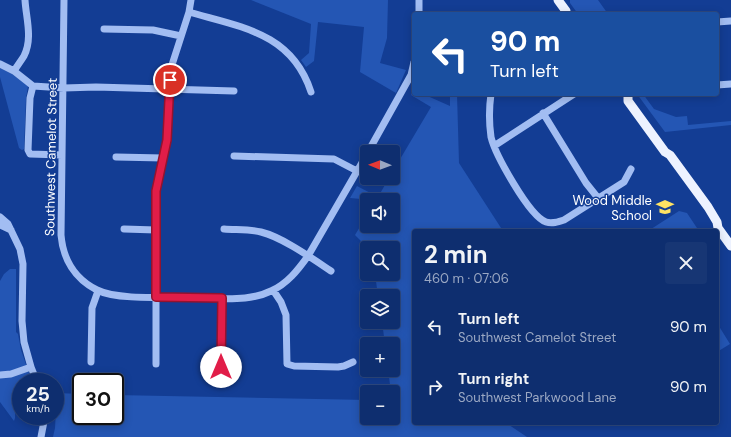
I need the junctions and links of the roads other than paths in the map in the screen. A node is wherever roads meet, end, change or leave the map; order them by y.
1 (25, 0) edge
2 (64, 0) edge
3 (191, 0) edge
4 (419, 0) edge
5 (558, 0) edge
6 (189, 12) junction
7 (419, 12) edge
8 (567, 12) edge
9 (731, 21) edge
10 (719, 22) edge
11 (104, 29) dead end
12 (181, 36) junction
13 (0, 64) edge
14 (14, 71) junction
15 (412, 71) edge
16 (731, 84) edge
17 (719, 85) edge
18 (33, 86) junction
19 (64, 88) junction
20 (170, 89) junction
21 (234, 91) dead end
22 (311, 92) dead end
23 (491, 96) edge
24 (571, 96) edge
25 (631, 96) edge
26 (543, 114) junction
27 (372, 145) edge
28 (494, 146) junction
29 (62, 155) junction
30 (234, 156) dead end
31 (116, 157) dead end
32 (163, 158) junction
33 (360, 166) edge
34 (631, 169) dead end
35 (357, 171) junction
36 (598, 198) junction
37 (0, 217) edge
38 (717, 222) junction
39 (0, 225) edge
40 (124, 229) dead end
41 (224, 229) dead end
42 (719, 229) edge
43 (719, 229) edge
44 (10, 230) junction
45 (156, 230) junction
46 (731, 235) edge
47 (731, 246) edge
48 (308, 256) junction
49 (331, 271) dead end
50 (273, 290) junction
51 (98, 291) junction
52 (156, 297) junction
53 (222, 298) junction
54 (90, 362) dead end
55 (353, 362) dead end
56 (156, 364) dead end
57 (31, 367) junction
58 (221, 367) dead end
59 (33, 373) edge
60 (0, 375) edge
61 (43, 425) edge
62 (41, 437) edge

1 - 14 street
2 - 19 street, Southwest Camelot Street
3 - 6 street
4 - 7 street
5 - 8 main road
6 - 12 street
6 - 22 street
9 - 10 street
11 - 12 street
12 - 20 street
13 - 14 street
14 - 18 street
15 - 27 street, Southwest Camelot Street
16 - 17 street
18 - 19 street
18 - 29 street
19 - 20 street
19 - 29 street, Southwest Camelot Street
20 - 21 street
20 - 32 street
23 - 28 street
24 - 26 street
25 - 38 main road
26 - 28 street
26 - 36 street
28 - 36 street
29 - 51 street, Southwest Camelot Street
30 - 35 street
31 - 32 street
32 - 45 street
33 - 35 street, Southwest Camelot Street
34 - 36 street
35 - 48 street, Southwest Camelot Street
37 - 44 street
38 - 42 main road
38 - 46 main road
39 - 44 street
40 - 45 street
41 - 48 street
43 - 47 main road
44 - 57 street
45 - 52 street
48 - 49 street
48 - 50 street, Southwest Camelot Street
50 - 53 street, Southwest Camelot Street
50 - 55 street
51 - 52 street, Southwest Camelot Street
51 - 54 street
52 - 53 street, Southwest Camelot Street
52 - 56 street
53 - 58 street
57 - 59 street
57 - 60 street
61 - 62 street

